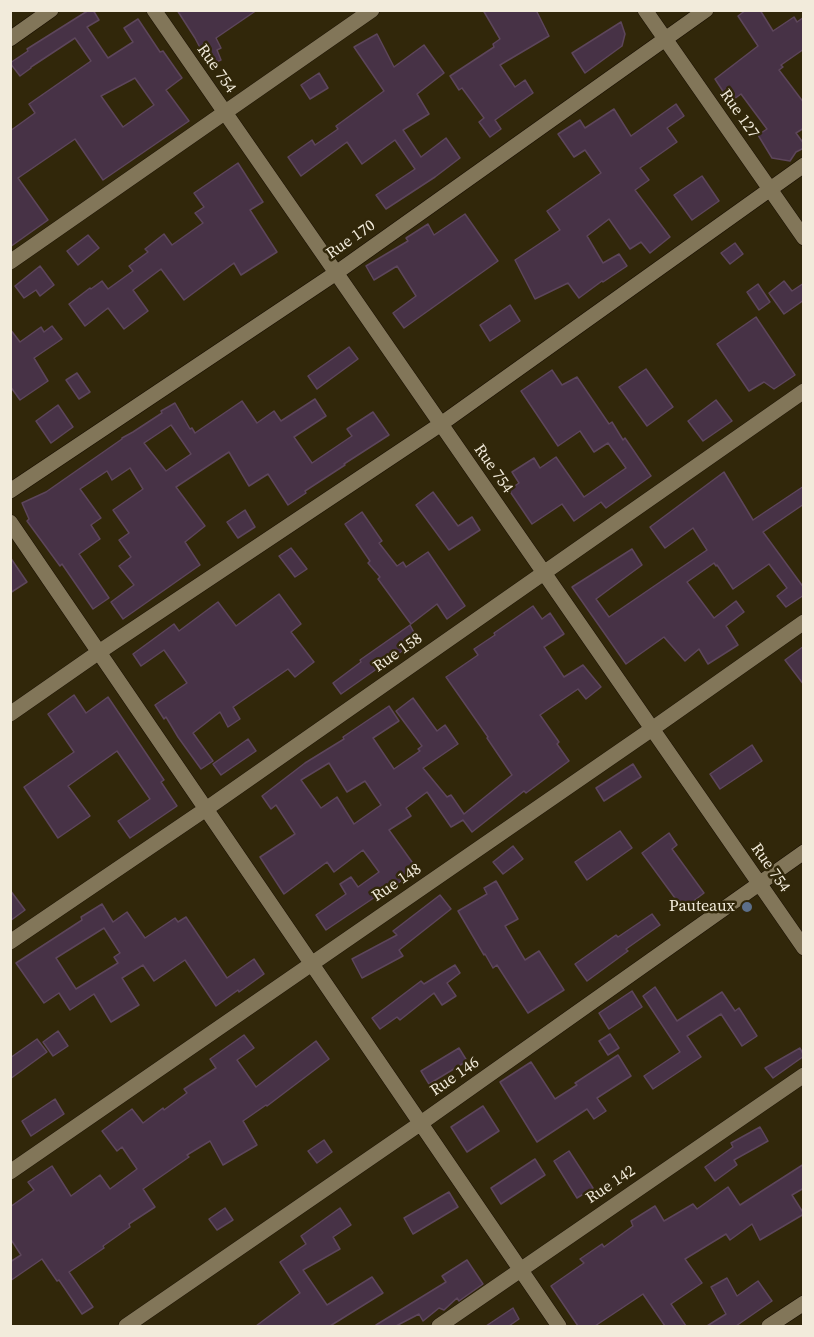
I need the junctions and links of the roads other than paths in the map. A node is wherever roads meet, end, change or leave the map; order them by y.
1 (51, 10) edge
2 (154, 10) edge
3 (372, 10) edge
4 (645, 10) edge
5 (706, 10) edge
6 (10, 39) edge
7 (665, 39) junction
8 (225, 113) junction
9 (804, 165) edge
10 (769, 189) junction
11 (804, 238) edge
12 (10, 262) edge
13 (336, 273) junction
14 (804, 391) edge
15 (441, 424) junction
16 (10, 490) edge
17 (10, 522) edge
18 (544, 573) junction
19 (804, 622) edge
20 (99, 652) junction
21 (10, 714) edge
22 (652, 729) junction
23 (206, 809) junction
24 (804, 852) edge
25 (759, 883) junction
26 (10, 942) edge
27 (804, 948) edge
28 (311, 963) junction
29 (804, 1075) edge
30 (421, 1124) junction
31 (10, 1172) edge
32 (520, 1270) junction
33 (804, 1303) edge
34 (126, 1326) edge
35 (439, 1326) edge
36 (559, 1326) edge
37 (769, 1326) edge

1 - 6 street
2 - 8 street, Rue 754
3 - 8 street
4 - 7 street, Rue 127
5 - 7 street, Rue 170
7 - 10 street, Rue 127
7 - 13 street, Rue 170
8 - 12 street
8 - 13 street, Rue 754
9 - 10 street
10 - 11 street, Rue 127
10 - 15 street
13 - 15 street, Rue 754
13 - 16 street, Rue 170
14 - 18 street, Rue 158
15 - 18 street, Rue 754
15 - 20 street
17 - 20 street
18 - 22 street, Rue 754
18 - 23 street, Rue 158
19 - 22 street, Rue 148
20 - 21 street
20 - 23 street
22 - 25 street, Rue 754
22 - 28 street, Rue 148
23 - 26 street, Rue 158
23 - 28 street
24 - 25 street, Rue 146
25 - 27 street, Rue 754
25 - 30 street, Rue 146
28 - 30 street
28 - 31 street, Rue 148
29 - 32 street, Rue 142
30 - 32 street
30 - 34 street, Rue 146
32 - 35 street, Rue 142
32 - 36 street
33 - 37 street

